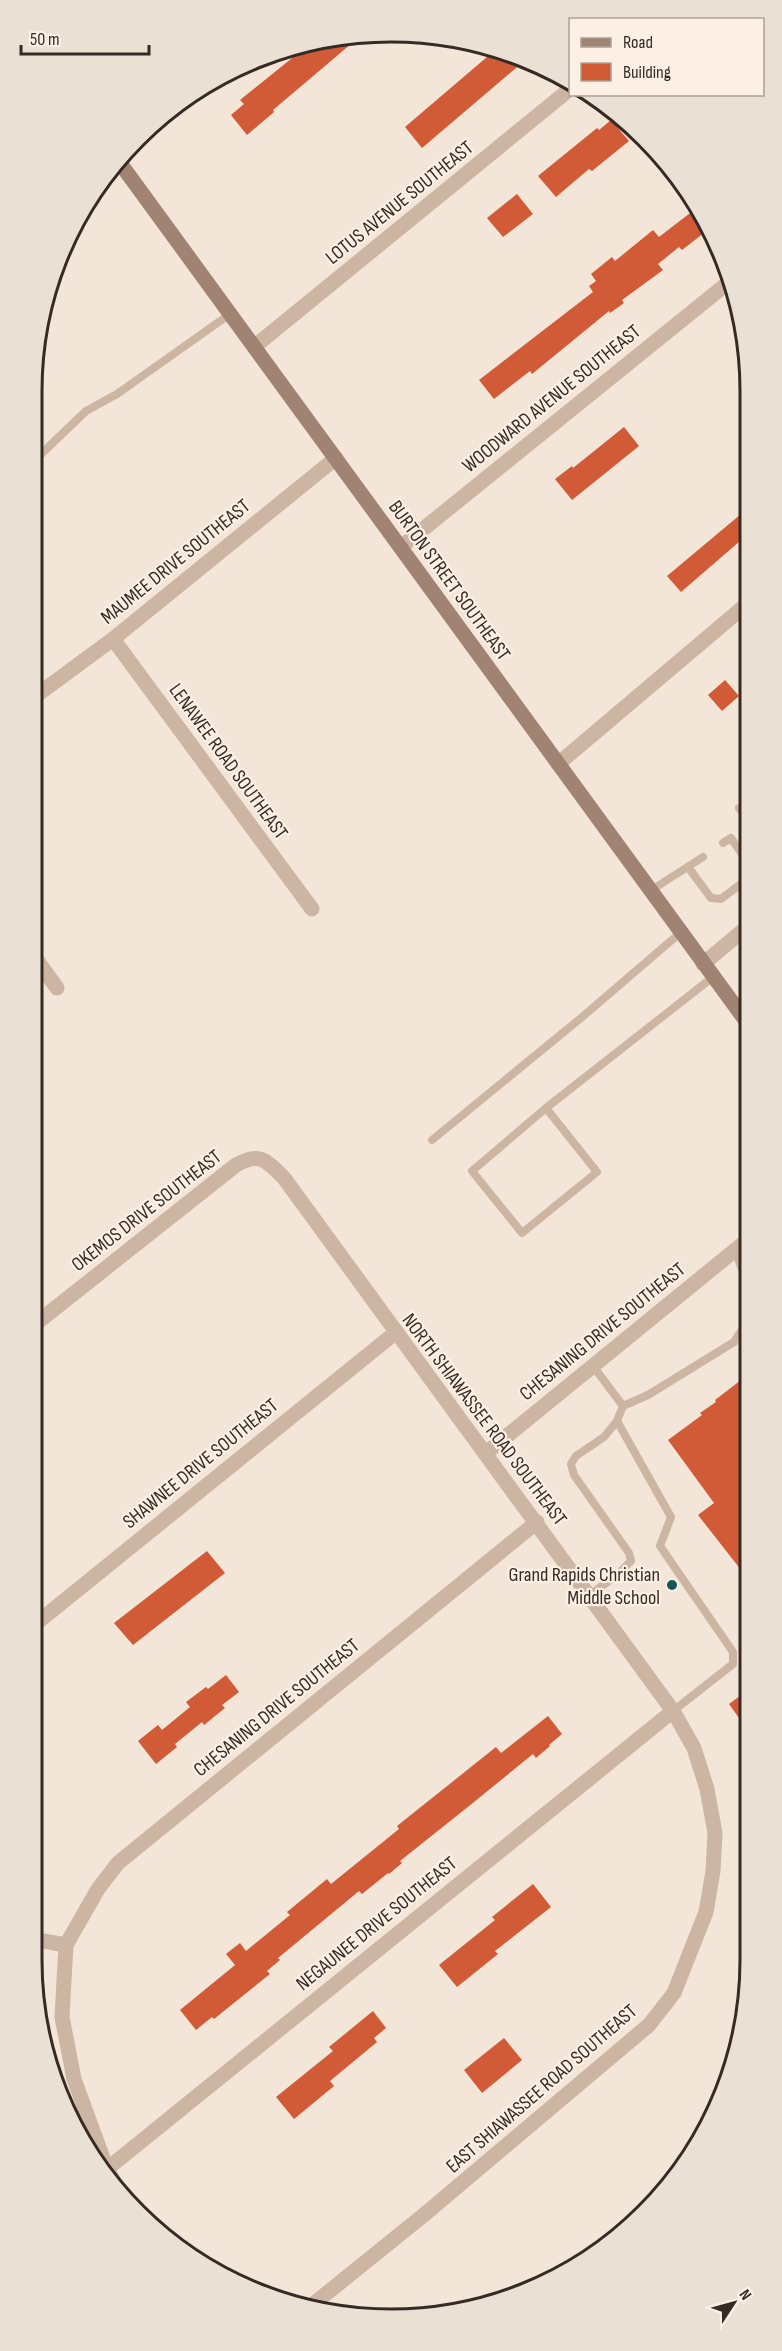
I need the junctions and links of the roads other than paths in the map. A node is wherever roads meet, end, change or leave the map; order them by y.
1 (568, 90) edge
2 (123, 168) edge
3 (723, 287) edge
4 (230, 314) junction
5 (254, 347) junction
6 (42, 453) edge
7 (336, 458) junction
8 (400, 547) junction
9 (740, 610) edge
10 (112, 639) junction
11 (42, 691) edge
12 (558, 764) junction
13 (727, 841) dead end
14 (740, 854) edge
15 (703, 857) dead end
16 (688, 867) junction
17 (740, 885) edge
18 (650, 891) junction
19 (312, 909) dead end
20 (680, 933) junction
21 (740, 933) edge
22 (703, 964) junction
23 (42, 967) edge
24 (713, 977) junction
25 (57, 988) dead end
26 (740, 1013) edge
27 (546, 1108) junction
28 (432, 1140) dead end
29 (258, 1157) joint
30 (740, 1246) edge
31 (42, 1319) edge
32 (395, 1333) junction
33 (740, 1333) edge
34 (593, 1366) junction
35 (623, 1406) junction
36 (617, 1420) junction
37 (486, 1453) junction
38 (537, 1522) junction
39 (590, 1596) junction
40 (42, 1619) edge
41 (673, 1711) junction
42 (42, 1941) edge
43 (66, 1945) junction
44 (102, 2155) edge
45 (110, 2167) edge
46 (317, 2301) edge

1 - 5 street, LOTUS AVENUE SOUTHEAST
2 - 4 main road, BURTON STREET SOUTHEAST
3 - 8 street, WOODWARD AVENUE SOUTHEAST
4 - 5 main road, BURTON STREET SOUTHEAST
4 - 6 lane
5 - 7 main road, BURTON STREET SOUTHEAST
7 - 8 main road, BURTON STREET SOUTHEAST
7 - 10 street, MAUMEE DRIVE SOUTHEAST
8 - 12 main road, BURTON STREET SOUTHEAST
9 - 12 street
10 - 11 street, MAUMEE DRIVE SOUTHEAST
10 - 19 street, LENAWEE ROAD SOUTHEAST
12 - 18 main road, BURTON STREET SOUTHEAST
13 - 14 lane
15 - 16 lane
16 - 17 lane
16 - 18 lane
18 - 20 main road, BURTON STREET SOUTHEAST
20 - 22 main road, BURTON STREET SOUTHEAST
20 - 28 lane
21 - 22 street
22 - 24 main road, BURTON STREET SOUTHEAST
23 - 25 street
24 - 26 main road, BURTON STREET SOUTHEAST
24 - 27 lane
27 - 27 lane
29 - 31 street, OKEMOS DRIVE SOUTHEAST
29 - 32 street, NORTH SHIAWASSEE ROAD SOUTHEAST
30 - 34 street, CHESANING DRIVE SOUTHEAST
32 - 37 street, NORTH SHIAWASSEE ROAD SOUTHEAST
32 - 40 street, SHAWNEE DRIVE SOUTHEAST
33 - 35 lane
34 - 35 lane
34 - 37 street, CHESANING DRIVE SOUTHEAST
35 - 36 lane
36 - 39 lane
36 - 41 lane
37 - 38 street, NORTH SHIAWASSEE ROAD SOUTHEAST
38 - 39 street, NORTH SHIAWASSEE ROAD SOUTHEAST
38 - 43 street, CHESANING DRIVE SOUTHEAST
39 - 41 street, NORTH SHIAWASSEE ROAD SOUTHEAST
41 - 45 street, NEGAUNEE DRIVE SOUTHEAST
41 - 46 street, EAST SHIAWASSEE ROAD SOUTHEAST
42 - 43 street
43 - 44 street

